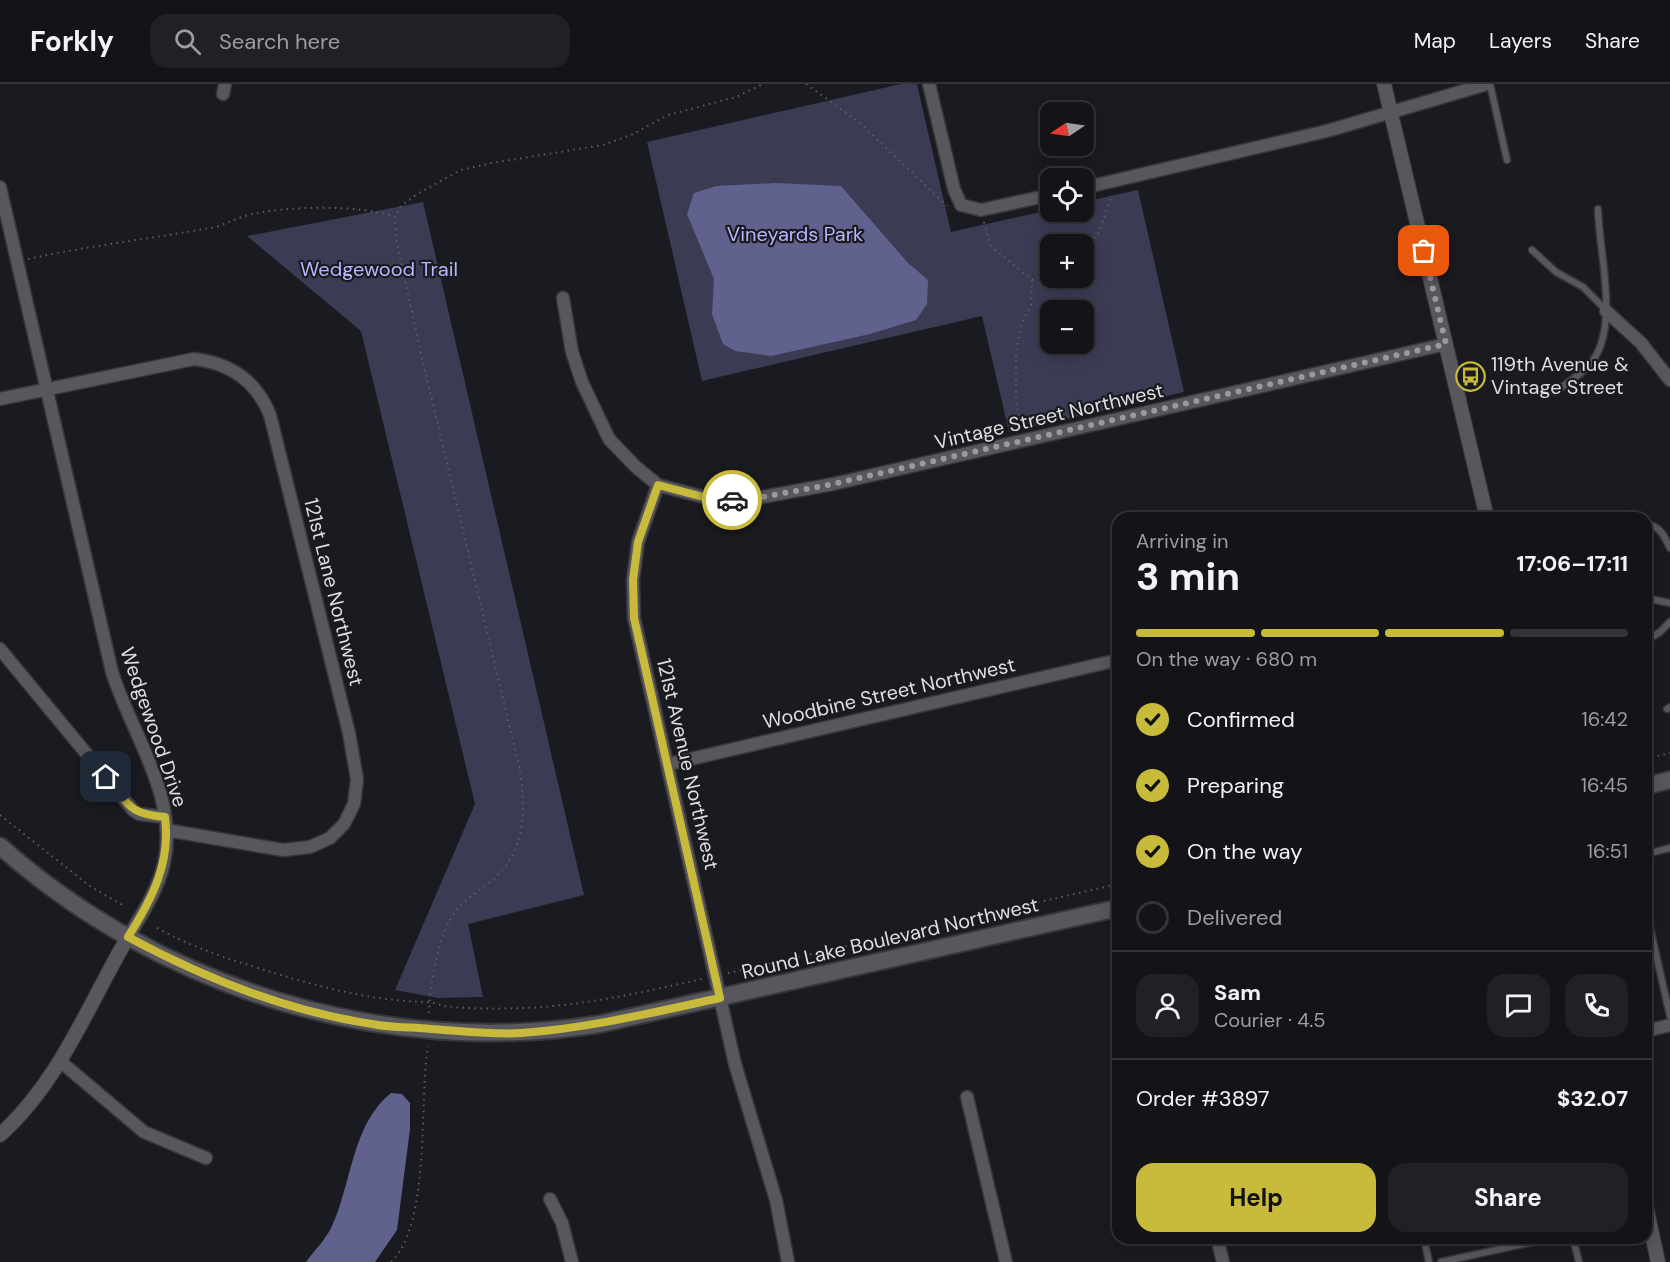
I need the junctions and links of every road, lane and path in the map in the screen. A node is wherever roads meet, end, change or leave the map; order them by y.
1 (763, 84) edge
2 (806, 84) edge
3 (929, 84) edge
4 (1384, 84) edge
5 (1488, 84) edge
6 (1391, 112) junction
7 (1507, 160) dead end
8 (1110, 182) junction
9 (1094, 186) edge
10 (0, 187) edge
11 (1040, 197) edge
12 (962, 205) junction
13 (1598, 209) dead end
14 (981, 210) junction
15 (395, 217) junction
16 (1094, 242) edge
17 (1532, 250) dead end
18 (17, 261) junction
19 (1040, 277) edge
20 (1032, 279) junction
21 (563, 298) dead end
22 (1606, 311) junction
23 (1446, 344) junction
24 (1670, 380) edge
25 (47, 391) junction
26 (1555, 392) dead end
27 (0, 399) edge
28 (1024, 441) junction
29 (658, 485) junction
30 (1486, 512) edge
31 (1652, 525) edge
32 (1670, 548) edge
33 (1652, 599) edge
34 (1670, 603) edge
35 (1670, 622) edge
36 (1652, 637) edge
37 (0, 649) edge
38 (1112, 661) edge
39 (1670, 753) edge
40 (1652, 758) edge
41 (669, 764) junction
42 (1670, 780) edge
43 (1652, 784) edge
44 (0, 815) edge
45 (165, 817) junction
46 (166, 830) junction
47 (0, 846) edge
48 (1670, 848) edge
49 (1652, 852) edge
50 (1112, 885) edge
51 (124, 906) dead end
52 (1112, 909) edge
53 (157, 928) dead end
54 (1652, 933) edge
55 (128, 937) junction
56 (716, 976) junction
57 (1667, 991) edge
58 (720, 998) junction
59 (429, 1002) junction
60 (429, 1008) dead end
61 (1670, 1016) edge
62 (1670, 1025) edge
63 (1652, 1030) edge
64 (428, 1046) dead end
65 (61, 1062) junction
66 (967, 1097) dead end
67 (0, 1135) edge
68 (206, 1158) dead end
69 (550, 1198) dead end
70 (1652, 1237) edge
71 (1218, 1244) edge
72 (1425, 1244) edge
73 (1524, 1244) edge
74 (1574, 1244) edge
75 (391, 1262) edge
76 (572, 1262) edge
77 (789, 1262) edge
78 (1006, 1262) edge
79 (1223, 1262) edge
80 (1429, 1262) edge
81 (1441, 1262) edge
82 (1579, 1262) edge
83 (1658, 1262) edge

1 - 15 path
2 - 12 path
3 - 12 street
4 - 6 street
5 - 6 street
5 - 7 lane
6 - 8 street
6 - 23 street
8 - 9 street
8 - 16 path
10 - 18 street, Wedgewood Drive
11 - 14 street
12 - 14 street
13 - 22 lane
14 - 20 path
15 - 18 path
15 - 59 path
17 - 22 lane
18 - 25 street, Wedgewood Drive
19 - 20 path
20 - 28 path
21 - 29 street
22 - 24 street
22 - 26 lane
23 - 28 street, Vintage Street Northwest
23 - 30 street
25 - 27 street
25 - 45 street, Wedgewood Drive
25 - 46 street, 121st Lane Northwest
28 - 29 street, Vintage Street Northwest
29 - 41 street, 121st Avenue Northwest
31 - 32 lane
33 - 34 lane
35 - 36 lane
37 - 45 street
38 - 41 street, Woodbine Street Northwest
39 - 40 path
41 - 56 street, 121st Avenue Northwest
42 - 43 main road
44 - 51 path
45 - 46 street, Wedgewood Drive
46 - 55 street, Wedgewood Drive
47 - 55 main road, Round Lake Boulevard Northwest
48 - 49 lane
50 - 56 path
52 - 58 main road, Round Lake Boulevard Northwest
53 - 59 path
54 - 57 lane
55 - 58 main road, Round Lake Boulevard Northwest
55 - 65 street, Wedgewood Drive
56 - 58 street, 121st Avenue Northwest
56 - 59 path
57 - 61 lane
58 - 77 street, 121st Avenue Northwest
59 - 60 path
62 - 63 street
64 - 75 path
65 - 67 street, Wedgewood Drive
65 - 68 street
66 - 78 street
69 - 76 street
70 - 83 street
71 - 79 street
72 - 80 lane
73 - 81 lane
74 - 82 lane

